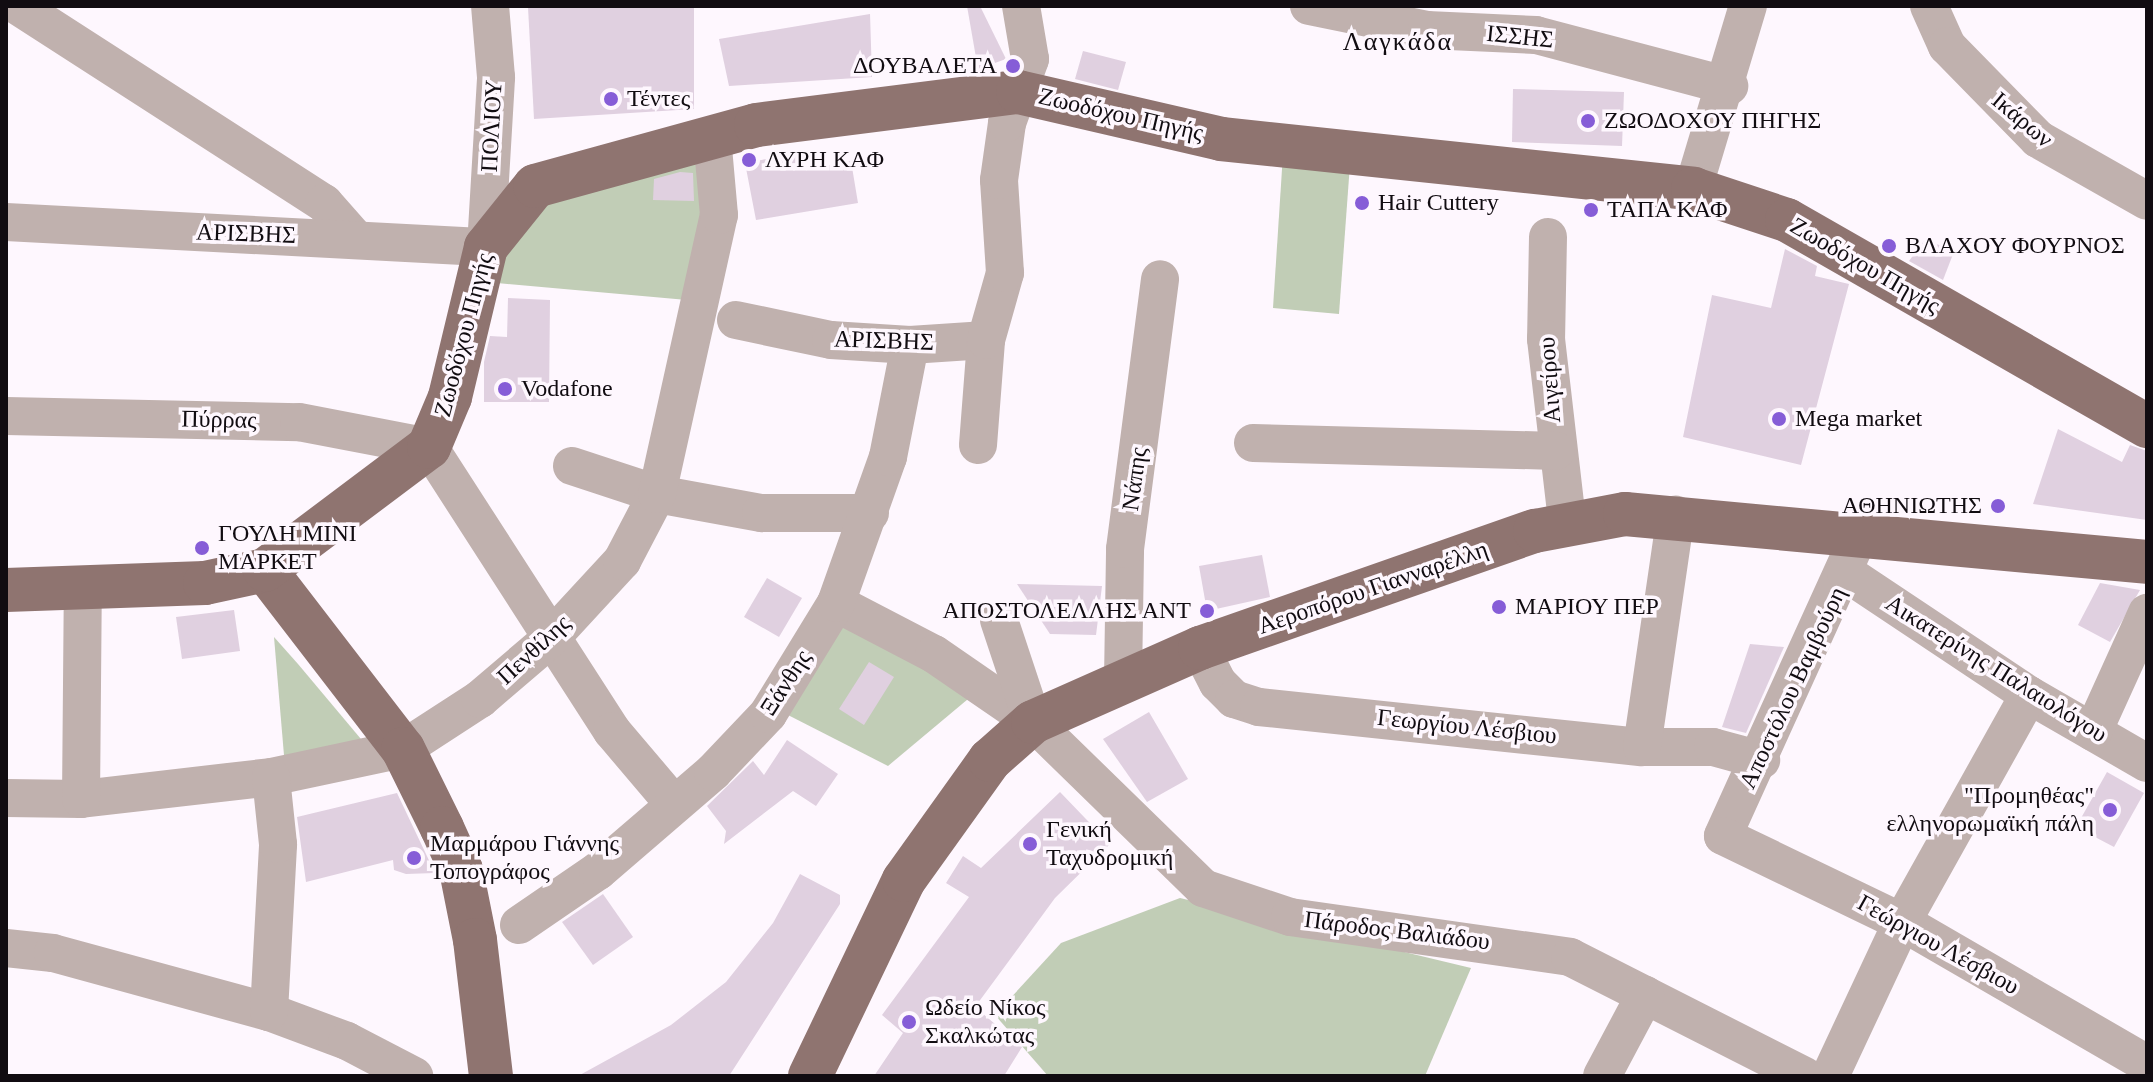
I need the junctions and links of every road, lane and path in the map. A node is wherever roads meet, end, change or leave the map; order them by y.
1 (18, 6) edge
2 (490, 6) edge
3 (1021, 6) edge
4 (1309, 6) edge
5 (1748, 6) edge
6 (1929, 6) edge
7 (1729, 86) junction
8 (1018, 92) junction
9 (712, 136) junction
10 (1693, 189) junction
11 (2147, 201) edge
12 (6, 222) edge
13 (354, 237) junction
14 (1548, 237) dead end
15 (486, 247) junction
16 (1160, 279) dead end
17 (736, 320) dead end
18 (986, 340) junction
19 (910, 345) junction
20 (6, 416) edge
21 (2147, 426) edge
22 (1253, 443) dead end
23 (978, 445) dead end
24 (429, 447) junction
25 (1556, 451) junction
26 (572, 466) dead end
27 (657, 494) junction
28 (870, 513) junction
29 (1676, 514) junction
30 (1567, 521) junction
31 (1852, 556) junction
32 (2147, 562) edge
33 (265, 570) junction
34 (6, 590) edge
35 (83, 590) junction
36 (836, 603) junction
37 (2147, 613) edge
38 (999, 620) dead end
39 (549, 640) junction
40 (1200, 648) junction
41 (1123, 680) junction
42 (2029, 695) junction
43 (1033, 722) junction
44 (2093, 732) junction
45 (1642, 747) junction
46 (403, 749) junction
47 (1761, 760) junction
48 (2147, 763) edge
49 (271, 777) junction
50 (6, 798) edge
51 (81, 799) junction
52 (674, 804) junction
53 (1723, 836) joint
54 (1902, 922) junction
55 (519, 925) dead end
56 (6, 948) edge
57 (1645, 995) junction
58 (269, 1012) junction
59 (2147, 1064) edge
60 (414, 1076) edge
61 (491, 1076) edge
62 (810, 1076) edge
63 (1602, 1076) edge
64 (1805, 1076) edge
65 (1830, 1076) edge

1 - 13 street
2 - 15 street, ΠΟΛΙΟΥ
3 - 8 street
4 - 7 street, ΙΣΣΗΣ
5 - 7 street
6 - 11 street, Ικάρων
7 - 10 street
8 - 9 main road, Ζωοδόχου Πηγής
8 - 10 main road, Ζωοδόχου Πηγής
8 - 18 street
9 - 15 main road, Ζωοδόχου Πηγής
9 - 27 street, Πενθίλης
10 - 21 main road, Ζωοδόχου Πηγής
12 - 13 street, ΑΡΙΣΒΗΣ
13 - 15 street, ΑΡΙΣΒΗΣ
14 - 25 street, Αιγείρου
15 - 24 main road, Ζωοδόχου Πηγής
16 - 41 street, Νάπης
17 - 19 street, ΑΡΙΣΒΗΣ
18 - 19 street, ΑΡΙΣΒΗΣ
18 - 23 street
19 - 28 street, Ξάνθης
20 - 24 street, Πύρρας
22 - 25 street
24 - 33 main road, Ζωοδόχου Πηγής
24 - 39 street
25 - 30 street, Αιγείρου
26 - 27 street
27 - 28 street
27 - 39 street, Πενθίλης
28 - 36 street, Ξάνθης
29 - 30 main road, Αεροπόρου Γιανναρέλλη
29 - 31 main road, Αεροπόρου Γιανναρέλλη
29 - 45 street
30 - 40 main road, Αεροπόρου Γιανναρέλλη
31 - 32 main road, Αεροπόρου Γιανναρέλλη
31 - 42 street, Αικατερίνης Παλαιολόγου
31 - 47 street, Αποστόλου Βαμβούρη
33 - 35 main road
33 - 46 main road
34 - 35 main road
35 - 51 street
36 - 43 street, Πάροδος Βαλιάδου
36 - 52 street, Ξάνθης
37 - 44 street
38 - 43 street
39 - 46 street, Πενθίλης
39 - 52 street
40 - 41 main road, Αεροπόρου Γιανναρέλλη
40 - 45 street, Γεωργίου Λέσβιου
41 - 43 main road, Αεροπόρου Γιανναρέλλη
42 - 44 street, Αικατερίνης Παλαιολόγου
42 - 54 street
43 - 57 street, Πάροδος Βαλιάδου
43 - 62 main road, Αεροπόρου Γιανναρέλλη
44 - 48 street, Αικατερίνης Παλαιολόγου
45 - 47 street, Γεωργίου Λέσβιου
46 - 49 street, Πενθίλης
46 - 61 main road
47 - 53 street, Αποστόλου Βαμβούρη
49 - 51 street, Πενθίλης
49 - 58 street
50 - 51 street, Πενθίλης
52 - 55 street, Ξάνθης
53 - 54 street, Γεώργιου Λέσβιου
54 - 59 street, Γεώργιου Λέσβιου
54 - 65 street
56 - 58 street
57 - 63 street
57 - 64 street, Πάροδος Βαλιάδου
58 - 60 street

